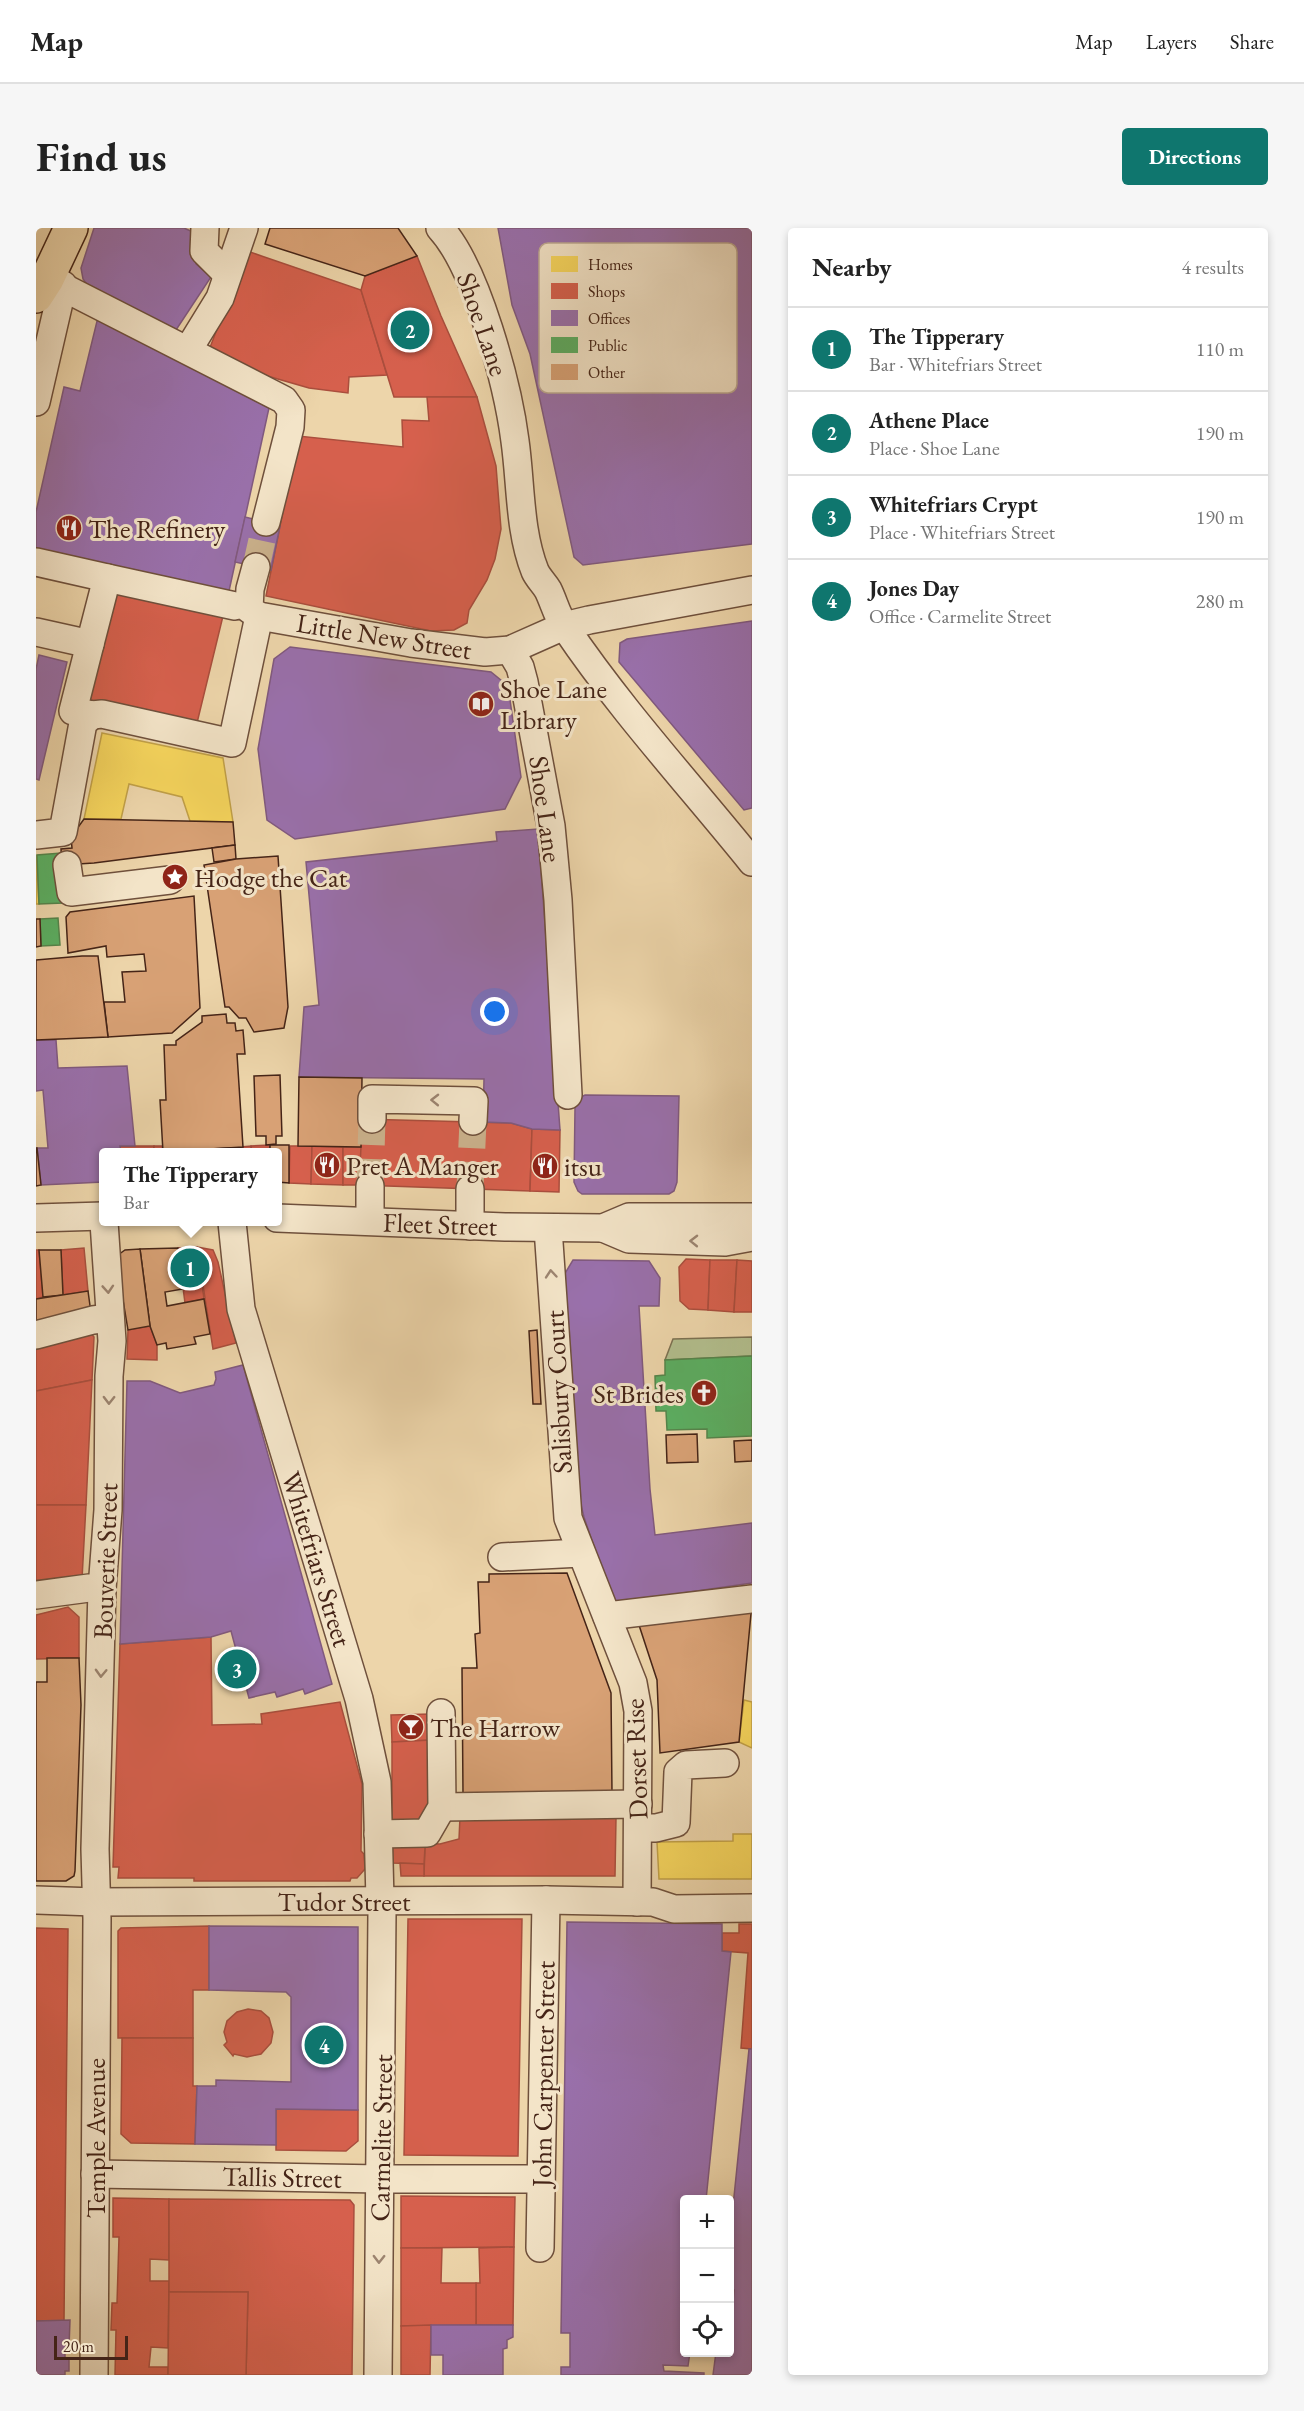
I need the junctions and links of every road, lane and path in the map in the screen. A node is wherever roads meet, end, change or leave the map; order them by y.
1 (71, 228) edge
2 (205, 228) edge
3 (244, 228) edge
4 (448, 230) edge
5 (227, 274) junction
6 (49, 287) edge
7 (188, 350) junction
8 (36, 402) edge
9 (266, 522) tunnel mouth
10 (36, 562) edge
11 (256, 567) tunnel mouth
12 (107, 578) junction
13 (751, 595) edge
14 (247, 611) junction
15 (564, 626) junction
16 (36, 632) edge
17 (90, 644) junction
18 (510, 650) junction
19 (92, 715) junction
20 (36, 835) edge
21 (65, 848) junction
22 (752, 862) edge
23 (170, 880) dead end
24 (568, 1095) dead end
25 (372, 1119) tunnel mouth
26 (472, 1121) tunnel mouth
27 (370, 1186) tunnel mouth
28 (470, 1189) tunnel mouth
29 (99, 1216) edge
30 (752, 1217) edge
31 (36, 1218) edge
32 (282, 1218) edge
33 (370, 1221) junction
34 (104, 1226) edge
35 (232, 1226) edge
36 (470, 1226) junction
37 (548, 1228) junction
38 (603, 1228) junction
39 (752, 1237) edge
40 (110, 1318) junction
41 (36, 1335) edge
42 (581, 1553) junction
43 (502, 1557) dead end
44 (102, 1589) junction
45 (36, 1595) edge
46 (752, 1599) edge
47 (607, 1616) junction
48 (441, 1713) dead end
49 (725, 1763) dead end
50 (442, 1807) junction
51 (638, 1816) junction
52 (378, 1834) junction
53 (752, 1892) edge
54 (36, 1900) edge
55 (546, 1900) junction
56 (380, 1901) junction
57 (95, 1902) junction
58 (645, 1902) junction
59 (752, 1908) edge
60 (95, 2174) junction
61 (381, 2179) junction
62 (541, 2179) junction
63 (540, 2248) dead end
64 (94, 2375) edge
65 (378, 2375) edge

1 - 6 main road
2 - 5 street
3 - 5 street
4 - 15 street, Shoe Lane
5 - 7 street
6 - 7 street
6 - 8 street
7 - 9 street
10 - 12 street, Little New Street
11 - 14 street
12 - 14 street, Little New Street
12 - 17 street
13 - 15 street
14 - 18 street, Little New Street
14 - 19 street
15 - 18 street
15 - 22 street, Shoe Lane
16 - 17 street
17 - 19 street
18 - 24 street, Shoe Lane
19 - 21 street
20 - 21 street
21 - 23 street
26 -> 25 street
27 - 33 street
28 - 36 street
29 - 31 street
30 - 38 street, Fleet Street
32 - 33 street, Fleet Street
33 - 36 street, Fleet Street
34 -> 40 street, Bouverie Street
35 - 52 street, Whitefriars Street
36 - 37 street, Fleet Street
37 - 38 street, Fleet Street
42 -> 37 street, Salisbury Court
39 -> 38 street, Fleet Street
40 - 41 street
40 -> 44 street, Bouverie Street
42 - 43 street
42 - 47 street, Dorset Rise
44 - 45 street
44 -> 57 street, Bouverie Street
46 - 47 street
47 - 51 street, Dorset Rise
48 - 50 street
49 - 51 street
50 - 51 street
50 - 52 street
51 - 58 street, Dorset Rise
52 - 56 street, Whitefriars Street
53 - 58 street, Tudor Street
54 - 57 street, Tudor Street
55 - 56 street, Tudor Street
55 - 58 street, Tudor Street
55 - 62 street, John Carpenter Street
56 - 57 street, Tudor Street
56 - 61 street, Carmelite Street
57 - 60 street, Temple Avenue
58 - 59 street, Tudor Street
60 - 61 street, Tallis Street
60 - 64 street, Temple Avenue
61 - 62 street, Tallis Street
61 -> 65 street, Carmelite Street
62 - 63 street, John Carpenter Street

